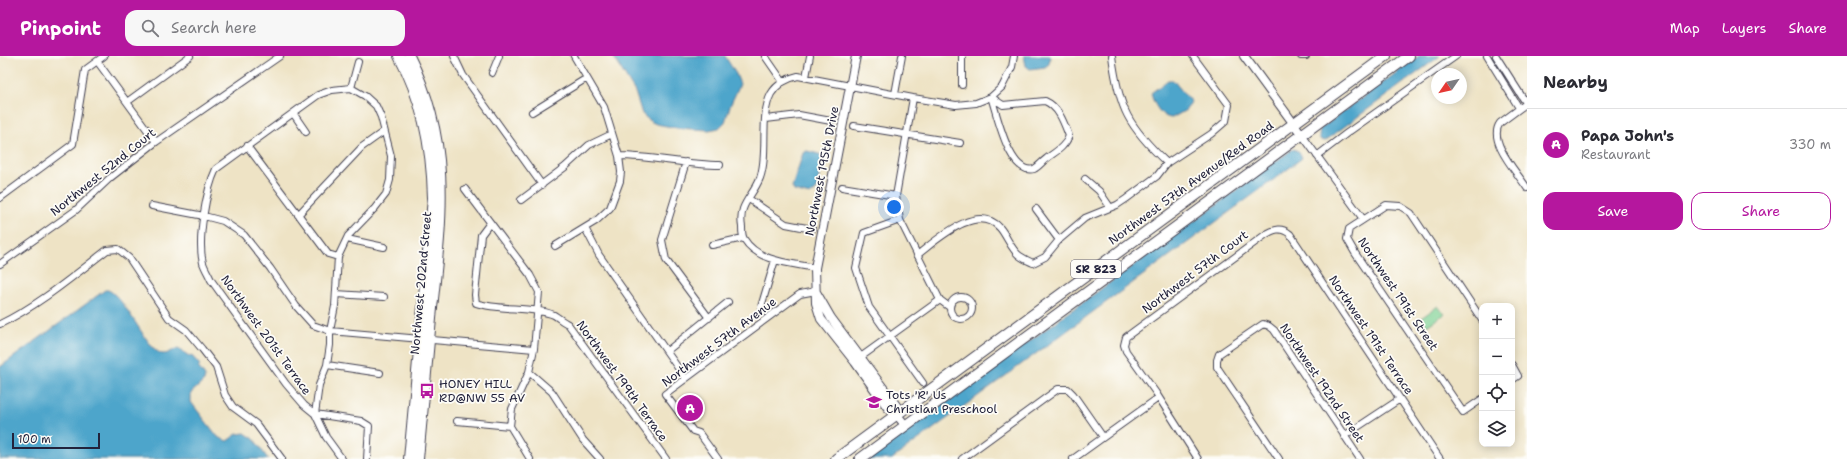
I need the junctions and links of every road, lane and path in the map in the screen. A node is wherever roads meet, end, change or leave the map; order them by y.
1 (104, 56) edge
2 (190, 56) edge
3 (280, 56) edge
4 (399, 56) edge
5 (409, 56) edge
6 (454, 56) edge
7 (500, 56) edge
8 (574, 56) edge
9 (765, 56) edge
10 (810, 56) edge
11 (856, 56) edge
12 (902, 56) edge
13 (962, 56) edge
14 (1014, 56) edge
15 (1112, 56) edge
16 (1193, 56) edge
17 (1244, 56) edge
18 (1301, 56) edge
19 (1306, 56) edge
20 (1386, 56) edge
21 (1409, 56) edge
22 (1456, 56) edge
23 (1487, 56) edge
24 (1496, 56) edge
25 (97, 61) junction
26 (358, 62) dead end
27 (492, 73) dead end
28 (806, 77) junction
29 (587, 78) junction
30 (783, 82) junction
31 (962, 85) dead end
32 (850, 86) junction
33 (351, 88) junction
34 (895, 94) junction
35 (991, 97) junction
36 (913, 98) junction
37 (127, 102) junction
38 (1527, 103) edge
39 (1519, 108) junction
40 (426, 111) junction
41 (532, 112) dead end
42 (293, 113) junction
43 (766, 119) junction
44 (831, 121) dead end
45 (1294, 124) junction
46 (854, 126) dead end
47 (306, 132) dead end
48 (383, 132) junction
49 (612, 134) junction
50 (907, 134) junction
51 (1302, 135) junction
52 (156, 142) junction
53 (960, 143) dead end
54 (247, 146) junction
55 (619, 156) junction
56 (1317, 156) junction
57 (686, 162) junction
58 (1167, 162) junction
59 (720, 165) dead end
60 (1085, 179) dead end
61 (542, 185) junction
62 (842, 186) dead end
63 (1527, 188) edge
64 (465, 189) dead end
65 (896, 196) junction
66 (0, 198) edge
67 (749, 199) junction
68 (521, 200) dead end
69 (152, 206) dead end
70 (1110, 207) junction
71 (1036, 209) dead end
72 (298, 215) junction
73 (204, 216) junction
74 (1363, 219) junction
75 (900, 220) junction
76 (490, 223) junction
77 (585, 228) junction
78 (812, 229) dead end
79 (1279, 229) joint
80 (743, 238) junction
81 (347, 239) junction
82 (1059, 240) junction
83 (712, 245) dead end
84 (555, 246) dead end
85 (384, 247) dead end
86 (917, 255) junction
87 (338, 257) junction
88 (774, 260) junction
89 (0, 264) edge
90 (815, 268) junction
91 (816, 291) junction
92 (336, 294) junction
93 (384, 297) dead end
94 (940, 300) junction
95 (728, 302) dead end
96 (948, 306) dead end
97 (761, 307) dead end
98 (538, 312) junction
99 (1479, 315) edge
100 (709, 318) junction
101 (0, 324) edge
102 (330, 331) junction
103 (888, 336) junction
104 (425, 339) junction
105 (534, 349) junction
106 (667, 351) junction
107 (858, 359) junction
108 (327, 364) junction
109 (529, 372) junction
110 (380, 373) dead end
111 (683, 375) dead end
112 (924, 383) dead end
113 (1158, 398) junction
114 (1400, 400) junction
115 (1479, 401) edge
116 (314, 414) junction
117 (898, 415) junction
118 (457, 421) dead end
119 (510, 426) junction
120 (906, 426) junction
121 (1344, 436) junction
122 (1103, 437) junction
123 (282, 459) edge
124 (342, 459) edge
125 (367, 459) edge
126 (409, 459) edge
127 (418, 459) edge
128 (530, 459) edge
129 (600, 459) edge
130 (666, 459) edge
131 (718, 459) edge
132 (836, 459) edge
133 (860, 459) edge
134 (962, 459) edge
135 (1073, 459) edge
136 (1198, 459) edge
137 (1279, 459) edge
138 (1360, 459) edge
139 (1440, 459) edge

1 - 25 street
2 - 37 street
3 - 52 street, Northwest 52nd Court
4 - 40 main road
5 - 40 main road
6 - 61 street
7 - 27 street
8 - 29 street
9 - 30 street
10 - 28 street
11 - 32 street, Northwest 195th Drive
12 - 34 street
13 - 31 street
14 - 35 street
15 - 58 street
16 - 58 street
17 - 45 street, Northwest 191st Street
18 - 19 street
20 - 45 main road, Northwest 57th Avenue/Red Road / SR 823
21 - 51 main road, SR 823
22 - 56 street
23 - 39 street
24 - 38 street
25 - 37 street
25 - 66 street
26 - 33 street
28 - 30 street
28 - 32 street
29 - 41 street
29 - 49 street
30 - 43 street
32 - 34 street
32 - 90 street, Northwest 195th Drive
33 - 42 street, Northwest 201st Terrace
33 - 48 street
34 - 36 street
35 - 35 street
35 - 36 street
36 - 50 street
37 - 52 street
38 - 39 street
39 - 63 street
40 - 104 main road, Northwest 202nd Street
42 - 47 street
42 - 54 street, Northwest 201st Terrace
43 - 44 street
43 - 67 street
45 - 51 street, Northwest 191st Street
45 - 117 main road, Northwest 57th Avenue/Red Road / SR 823
46 - 50 street
48 - 72 street
48 - 81 street
49 - 55 street
49 - 61 street
50 - 53 street
50 - 65 street
51 - 56 street, Northwest 191st Street
51 - 120 main road, SR 823
52 - 89 street, Northwest 52nd Court
54 - 72 street
54 - 73 street, Northwest 201st Terrace
55 - 57 street
55 - 77 street
56 - 74 street, Northwest 191st Street
57 - 59 street
57 - 100 street
58 - 70 street
60 - 70 street
61 - 68 street
62 - 65 street
64 - 76 street
65 - 75 street
67 - 78 street
67 - 80 street
69 - 73 street
70 - 82 street
71 - 82 street
72 - 87 street
73 - 102 street
73 - 116 street, Northwest 201st Terrace
74 - 99 street
74 - 115 street, Northwest 191st Street
75 - 86 street
75 - 103 street
76 - 98 street
76 - 98 street, Northwest 199th Terrace
77 - 84 street
77 - 106 street
79 - 113 street, Northwest 57th Court
79 - 114 street, Northwest 191st Terrace
80 - 83 street
80 - 88 street
81 - 85 street
81 - 87 street
82 - 86 street
86 - 94 street
87 - 92 street
88 - 90 street
88 - 97 street
90 - 91 street, Northwest 195th Drive
91 - 107 street, Northwest 195th Drive
91 - 131 street, Northwest 57th Avenue
92 - 93 street
92 - 102 street
94 - 96 street
94 - 103 street
95 - 100 street
98 - 105 street
98 - 130 street, Northwest 199th Terrace
100 - 106 street
101 - 123 street
102 - 104 street
102 - 108 street
103 - 107 street
103 - 112 street
104 - 105 street
104 - 126 main road, Northwest 202nd Street
104 - 127 main road, Northwest 202nd Street
105 - 109 street
106 - 111 street
107 - 117 street, Northwest 195th Drive
108 - 110 street
108 - 116 street
109 - 119 street
109 - 129 street
113 - 122 street
113 - 136 street
114 - 121 street
114 - 139 street, Northwest 191st Terrace
116 - 124 street, Northwest 201st Terrace
116 - 125 street
117 - 120 street, Northwest 195th Drive
117 - 132 main road, Northwest 57th Avenue/Red Road / SR 823
118 - 119 street
119 - 128 street
120 - 133 main road, SR 823
121 - 137 street, Northwest 192nd Street
121 - 138 street, Northwest 192nd Street
122 - 134 street
122 - 135 street

